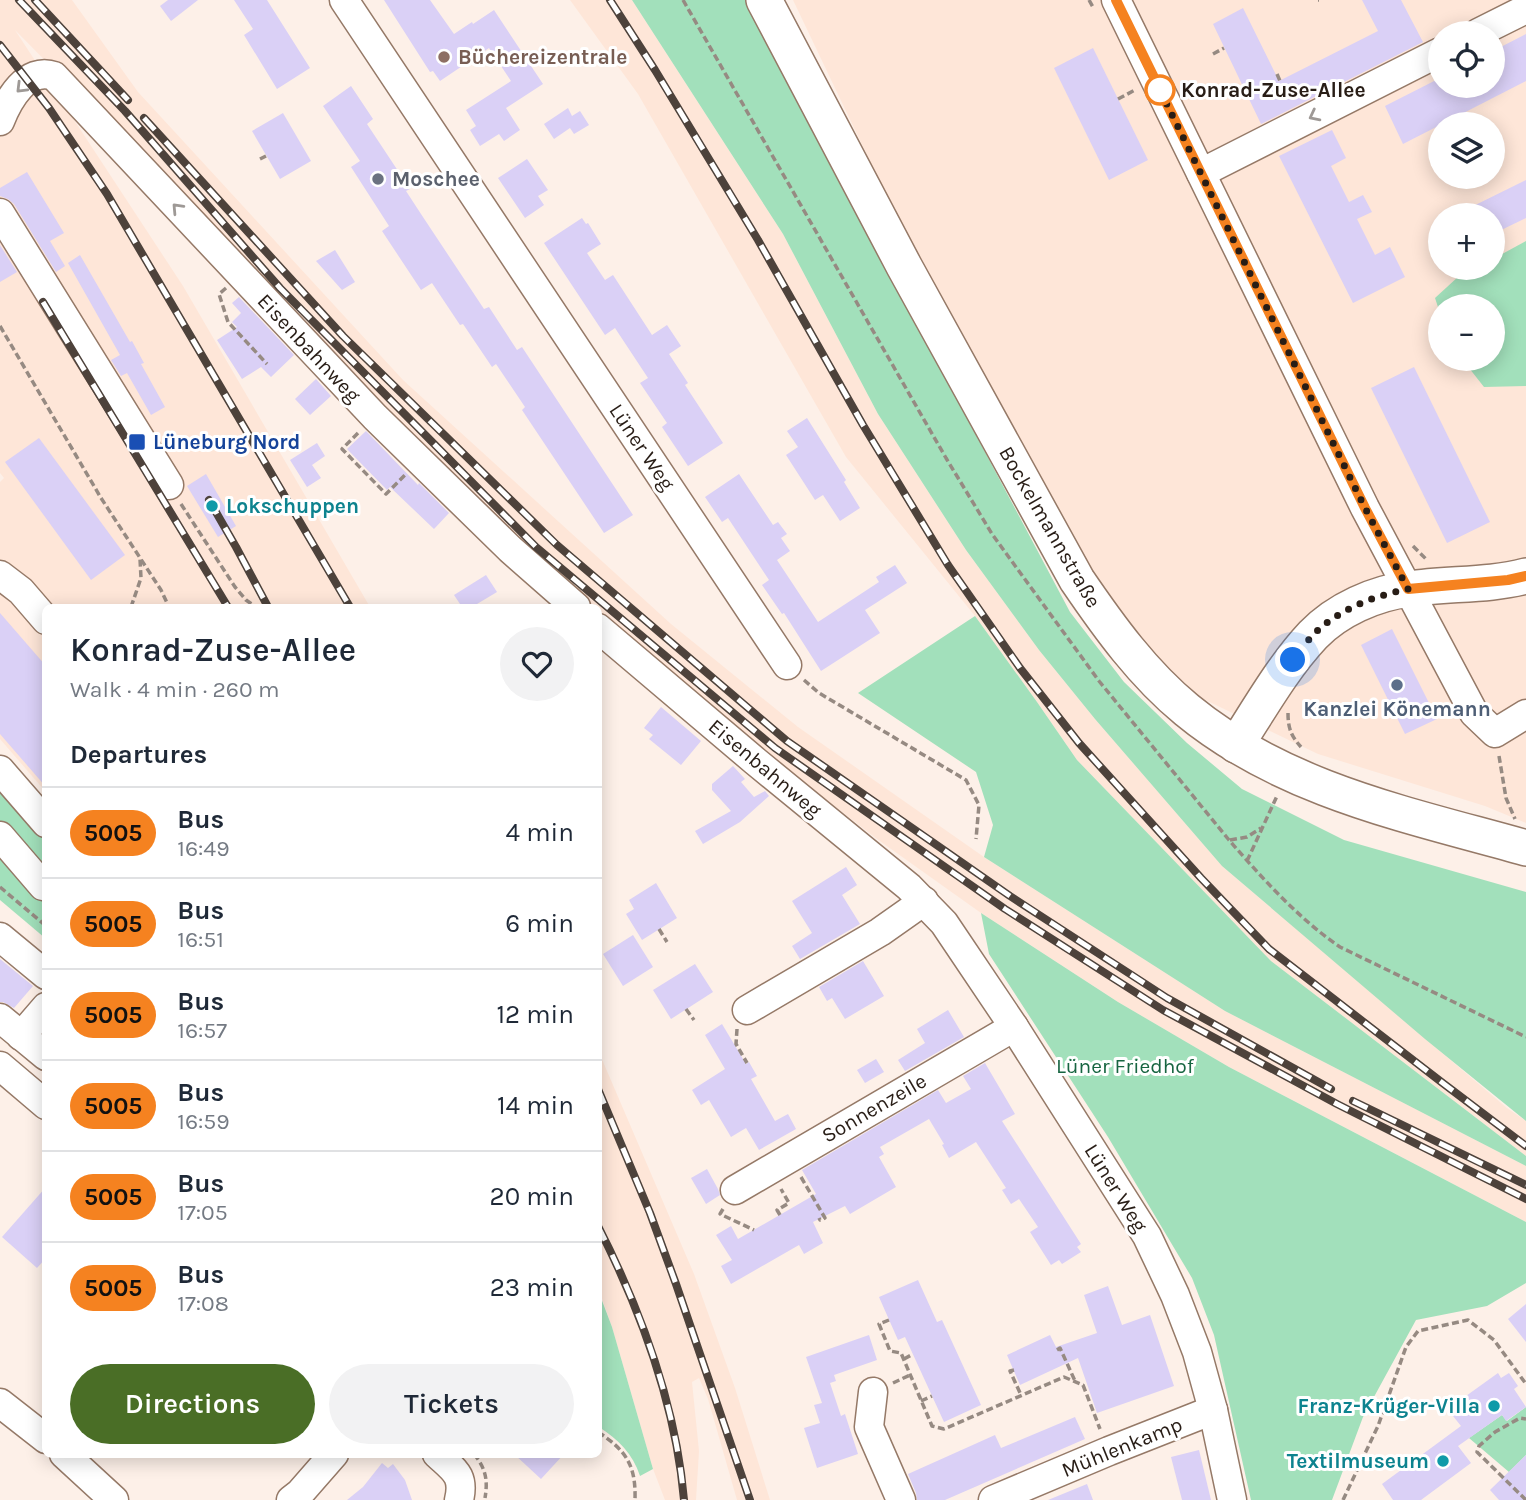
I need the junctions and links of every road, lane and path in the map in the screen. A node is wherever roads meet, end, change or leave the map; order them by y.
1 (344, 0) edge
2 (764, 0) edge
3 (1116, 0) edge
4 (1526, 9) edge
5 (1502, 21) edge
6 (1224, 48) dead end
7 (1213, 54) dead end
8 (1428, 58) edge
9 (1277, 74) dead end
10 (1280, 81) dead end
11 (0, 121) edge
12 (266, 156) dead end
13 (260, 159) dead end
14 (1201, 173) junction
15 (0, 213) edge
16 (232, 266) junction
17 (0, 326) edge
18 (267, 364) dead end
19 (375, 417) junction
20 (419, 461) junction
21 (169, 485) joint
22 (139, 557) junction
23 (0, 575) edge
24 (1526, 576) edge
25 (1408, 589) junction
26 (132, 604) edge
27 (168, 604) edge
28 (252, 604) edge
29 (573, 604) edge
30 (42, 615) edge
31 (602, 631) edge
32 (787, 665) joint
33 (1288, 713) dead end
34 (1526, 714) edge
35 (1495, 733) junction
36 (1236, 745) junction
37 (0, 770) edge
38 (1287, 773) junction
39 (42, 819) edge
40 (42, 821) edge
41 (1263, 827) junction
42 (1522, 837) edge
43 (976, 839) dead end
44 (1229, 840) dead end
45 (4, 841) edge
46 (1247, 861) dead end
47 (42, 885) edge
48 (0, 887) edge
49 (927, 905) junction
50 (42, 923) edge
51 (659, 929) dead end
52 (0, 937) edge
53 (667, 942) dead end
54 (42, 972) edge
55 (42, 1009) edge
56 (687, 1009) dead end
57 (742, 1015) joint
58 (694, 1020) dead end
59 (11, 1027) edge
60 (1014, 1027) junction
61 (42, 1053) edge
62 (747, 1063) dead end
63 (0, 1066) edge
64 (42, 1102) edge
65 (780, 1164) junction
66 (735, 1190) dead end
67 (780, 1215) dead end
68 (820, 1218) dead end
69 (889, 1320) dead end
70 (1057, 1350) dead end
71 (913, 1354) dead end
72 (904, 1359) junction
73 (1014, 1370) dead end
74 (1075, 1381) junction
75 (1526, 1384) edge
76 (873, 1392) dead end
77 (1021, 1395) junction
78 (932, 1396) dead end
79 (921, 1401) junction
80 (0, 1403) edge
81 (1213, 1410) junction
82 (1526, 1419) edge
83 (602, 1435) edge
84 (42, 1436) edge
85 (1109, 1451) junction
86 (68, 1458) edge
87 (331, 1458) edge
88 (441, 1458) edge
89 (114, 1500) edge
90 (291, 1500) edge
91 (458, 1500) edge
92 (635, 1500) edge
93 (901, 1500) edge
94 (993, 1500) edge
95 (1232, 1500) edge
96 (1343, 1500) edge
97 (1526, 1500) edge

1 - 32 street, Lüner Weg
2 - 36 main road, Bockelmannstraße
3 - 14 street
4 - 5 street
6 - 7 path
8 -> 14 street
9 - 10 path
16 -> 11 street, Eisenbahnweg
12 - 13 path
14 - 25 street
15 - 21 street
16 - 18 path
16 - 19 street, Eisenbahnweg
17 - 22 path
19 - 20 street, Eisenbahnweg
19 - 20 path
20 - 29 street, Eisenbahnweg
21 - 28 path
22 - 26 path
22 - 27 path
23 - 30 street
24 - 25 main road
25 - 35 street
25 - 36 main road
31 - 49 street, Eisenbahnweg
32 - 43 path
33 - 38 path
34 - 35 street
35 - 42 path
36 - 38 main road, Bockelmannstraße
37 - 39 street
38 - 41 path
38 - 42 main road, Bockelmannstraße
40 - 45 street
41 - 44 path
41 - 46 path
45 - 47 street
48 - 50 path
49 - 57 street
49 - 60 street, Lüner Weg
51 - 53 path
52 - 54 street
55 - 59 street
56 - 58 path
57 - 62 path
59 - 61 street
60 - 65 street, Sonnenzeile
60 - 81 street, Lüner Weg
63 - 64 street
65 - 66 street, Sonnenzeile
65 - 67 path
65 - 68 path
69 - 72 path
70 - 74 path
71 - 72 path
72 - 79 path
73 - 77 path
74 - 77 path
74 - 85 path
75 - 96 path
76 - 93 street
77 - 79 path
78 - 79 path
80 - 84 street
81 - 85 street, Mühlenkamp
81 - 95 street, Lüner Weg
82 - 97 path
83 - 92 path
85 - 94 street, Mühlenkamp
86 - 89 street
87 - 90 street
88 - 91 street

